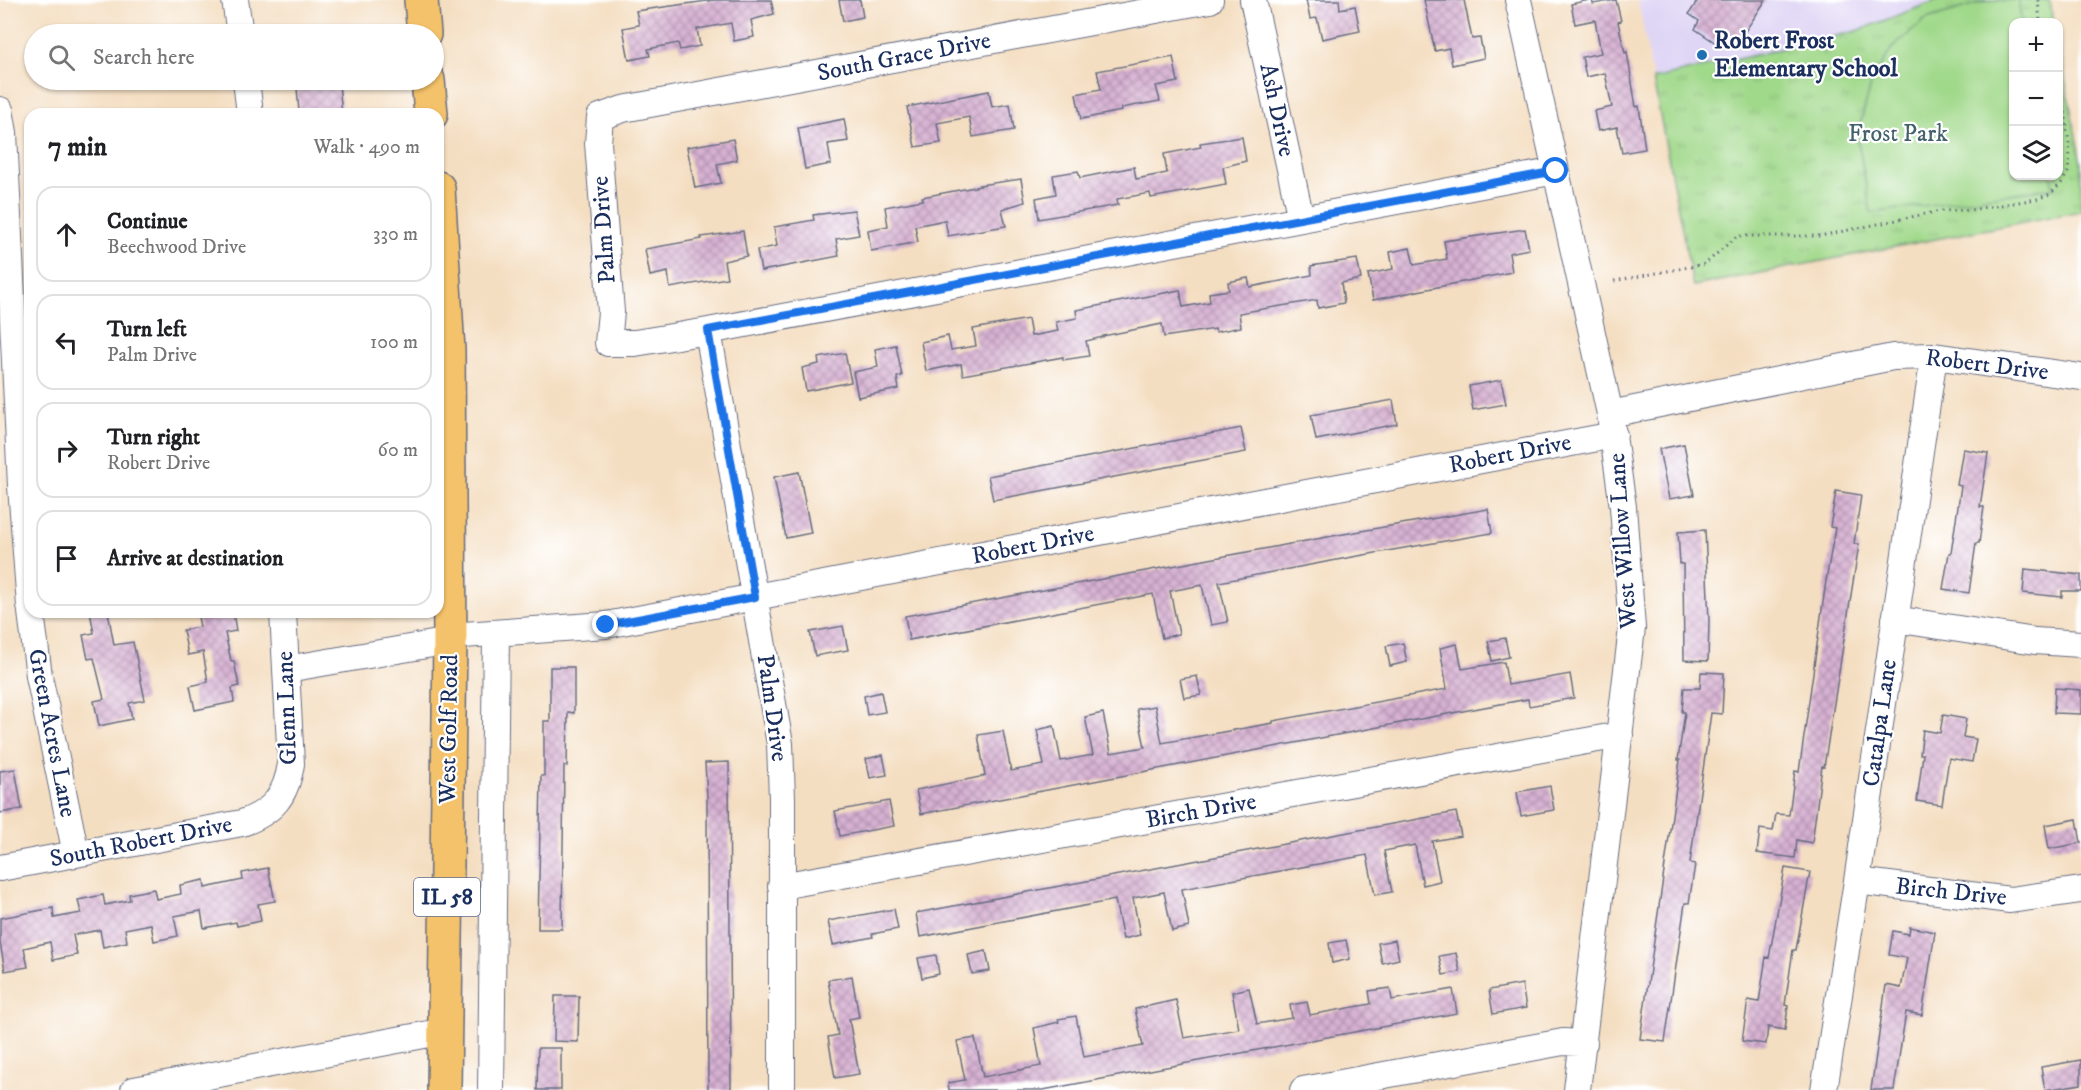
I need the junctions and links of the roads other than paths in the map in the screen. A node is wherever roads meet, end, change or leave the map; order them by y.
1 (235, 0) edge
2 (421, 0) edge
3 (1209, 0) edge
4 (1254, 0) edge
5 (1518, 0) edge
6 (239, 24) edge
7 (423, 24) edge
8 (247, 90) edge
9 (429, 90) edge
10 (249, 108) edge
11 (430, 108) edge
12 (0, 110) edge
13 (600, 117) joint
14 (1556, 171) junction
15 (1300, 219) junction
16 (444, 285) edge
17 (708, 330) junction
18 (1934, 356) junction
19 (2081, 376) edge
20 (1612, 424) junction
21 (24, 526) edge
22 (755, 597) junction
23 (32, 618) edge
24 (283, 618) edge
25 (1895, 619) junction
26 (496, 634) junction
27 (450, 639) junction
28 (2081, 644) edge
29 (287, 669) junction
30 (1620, 735) junction
31 (277, 802) joint
32 (76, 854) junction
33 (0, 868) edge
34 (1857, 881) junction
35 (781, 886) junction
36 (2081, 890) edge
37 (445, 1032) junction
38 (1584, 1043) junction
39 (134, 1090) edge
40 (444, 1090) edge
41 (491, 1090) edge
42 (782, 1090) edge
43 (1303, 1090) edge
44 (1577, 1090) edge
45 (1824, 1090) edge

1 - 6 street
2 - 7 main road
3 - 13 street, South Grace Drive
4 - 15 street, Ash Drive
5 - 14 street, West Willow Lane
8 - 10 street
9 - 11 main road
12 - 21 street
13 - 17 street, Palm Drive
14 - 15 street
14 - 20 street, West Willow Lane
15 - 17 street
16 - 27 main road, West Golf Road / IL 58
17 - 22 street, Palm Drive
18 - 19 street, Robert Drive
18 - 20 street, Robert Drive
18 - 25 street, Catalpa Lane
20 - 22 street, Robert Drive
20 - 30 street, West Willow Lane
22 - 26 street, Robert Drive
22 - 35 street, Palm Drive
23 - 32 street, Green Acres Lane
24 - 29 street, Glenn Lane
25 - 28 street
25 - 34 street, Catalpa Lane
26 - 27 street, Robert Drive
26 - 41 street, West Golf Road
27 - 29 street, Robert Drive
27 - 37 main road, West Golf Road / IL 58
29 - 31 street, Glenn Lane
30 - 35 street, Birch Drive
30 - 38 street, West Willow Lane
31 - 32 street, South Robert Drive
32 - 33 street, South Robert Drive
34 - 36 street, Birch Drive
34 - 45 street, Catalpa Lane
35 - 42 street, Palm Drive
37 - 39 street
37 - 40 main road, West Golf Road / IL 58
38 - 43 street
38 - 44 street, West Willow Lane

